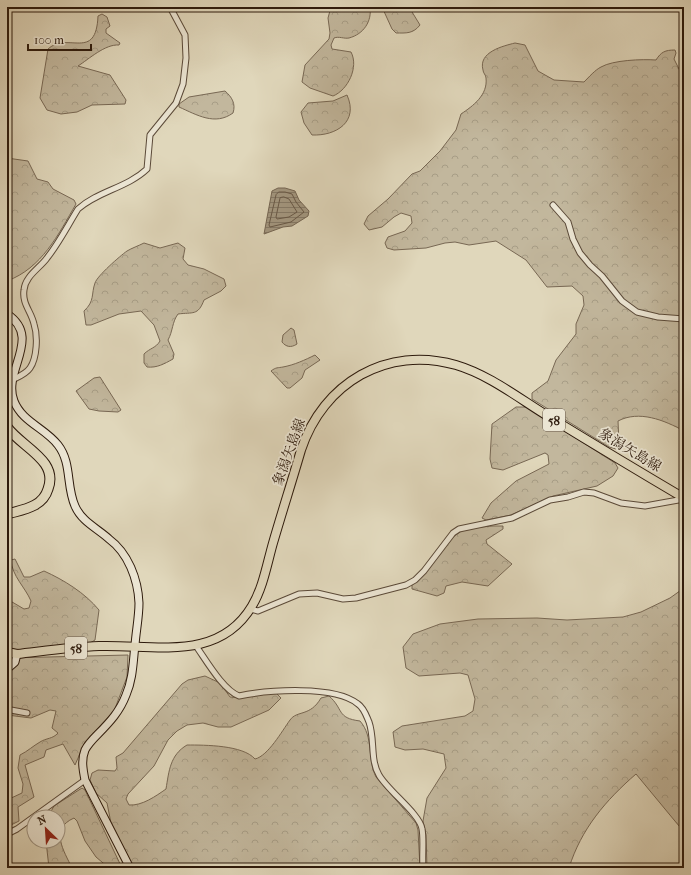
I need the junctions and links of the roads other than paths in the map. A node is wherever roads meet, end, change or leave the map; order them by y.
1 (170, 7) edge
2 (553, 205) dead end
3 (7, 314) edge
4 (684, 319) edge
5 (12, 380) junction
6 (7, 427) edge
7 (684, 498) edge
8 (11, 513) dead end
9 (250, 609) junction
10 (135, 645) junction
11 (196, 646) junction
12 (7, 652) edge
13 (17, 654) junction
14 (7, 669) edge
15 (7, 712) edge
16 (27, 713) dead end
17 (85, 780) junction
18 (7, 834) edge
19 (130, 868) edge
20 (423, 868) edge

1 - 5 street
2 - 4 street
3 - 5 street
5 - 10 street
6 - 8 highway
7 - 9 street
7 - 9 main road, 象潟矢島線 / 58
9 - 11 main road, 象潟矢島線 / 58
10 - 11 main road, 象潟矢島線 / 58
10 - 13 main road, 象潟矢島線 / 58
10 - 17 street
11 - 20 street
12 - 13 main road, 象潟矢島線 / 58
13 - 14 street
15 - 16 street
17 - 18 street
17 - 19 street

